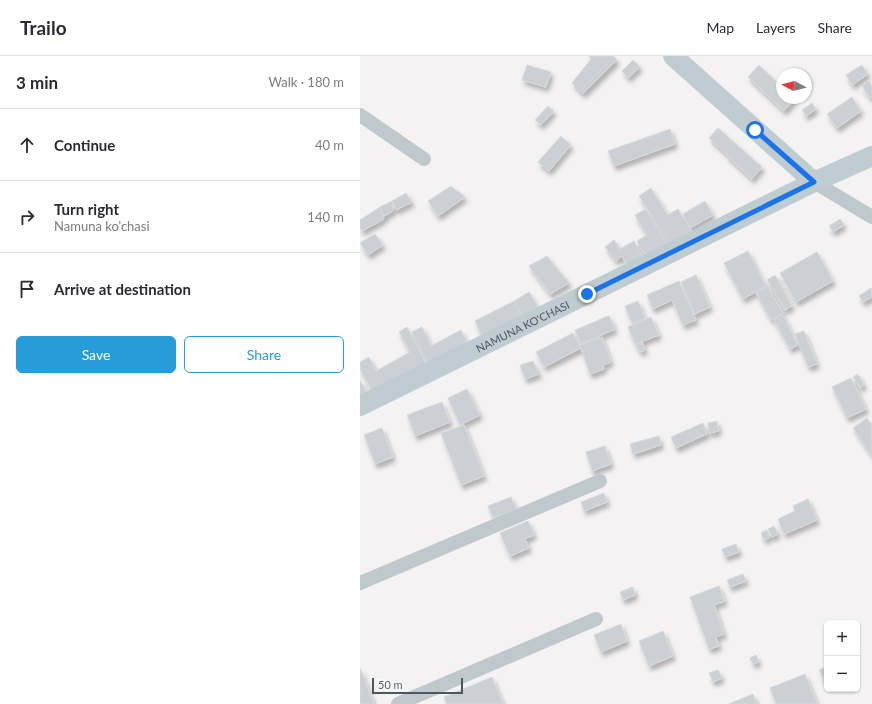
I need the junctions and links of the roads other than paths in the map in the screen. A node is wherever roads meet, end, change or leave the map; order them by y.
1 (673, 56) edge
2 (360, 115) edge
3 (872, 156) edge
4 (424, 159) dead end
5 (814, 182) junction
6 (872, 217) edge
7 (360, 406) edge
8 (600, 481) dead end
9 (360, 583) edge
10 (596, 619) dead end
11 (398, 704) edge

1 - 5 main road
2 - 4 street
3 - 5 main road, NAMUNA KO'CHASI
5 - 6 street
5 - 7 main road, NAMUNA KO'CHASI
8 - 9 street
10 - 11 street

